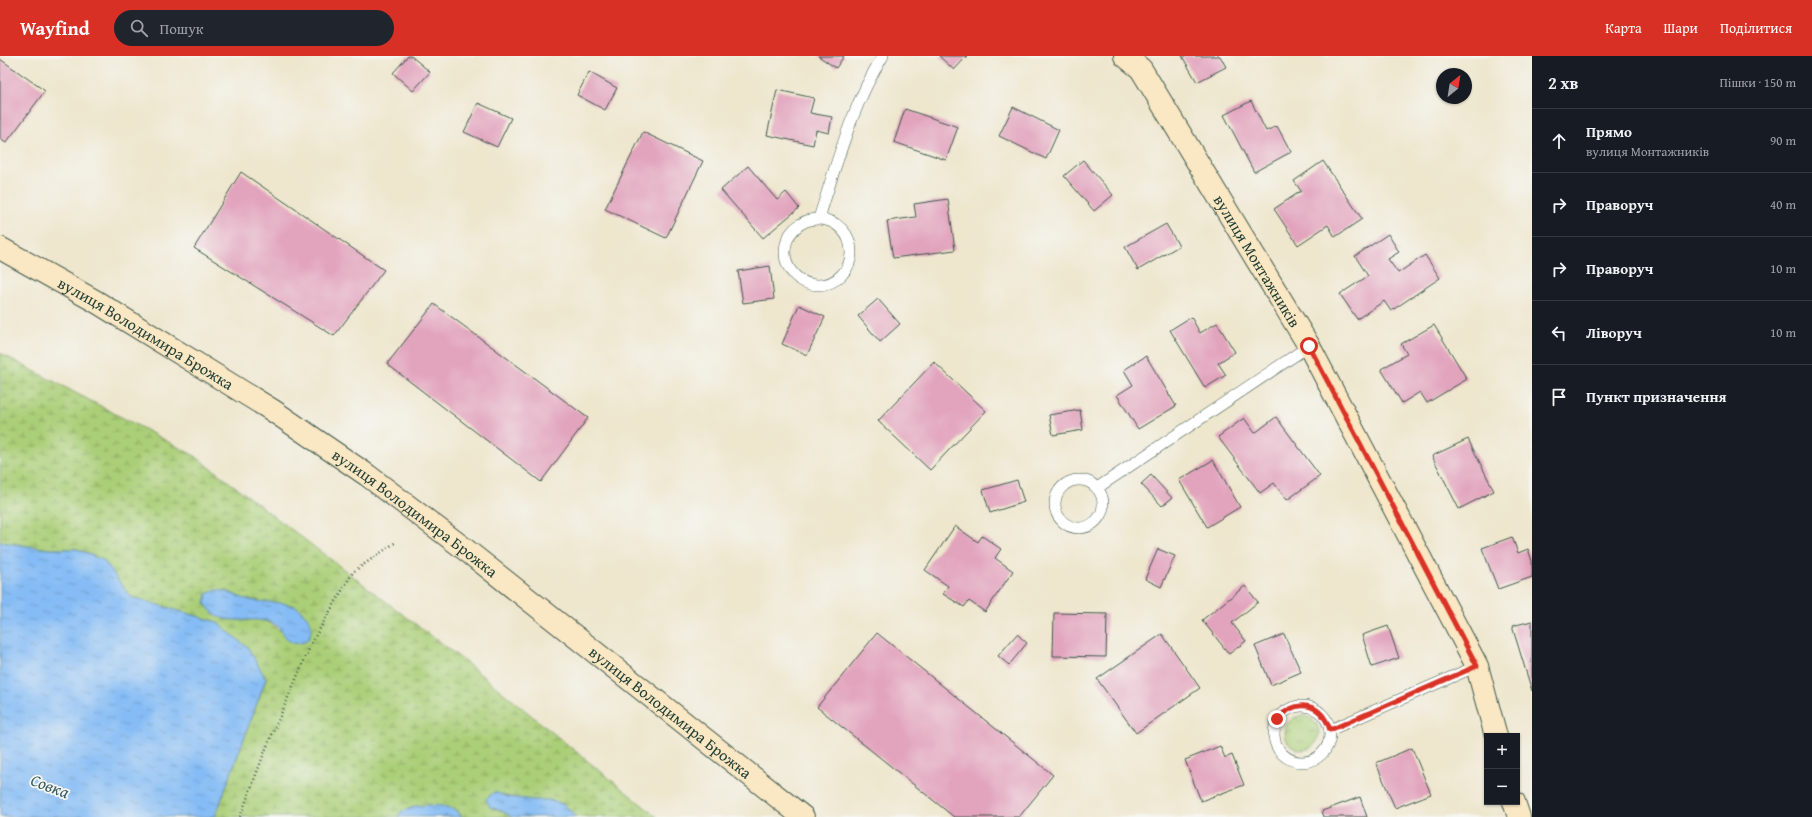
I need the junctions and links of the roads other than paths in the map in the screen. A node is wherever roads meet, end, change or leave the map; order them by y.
1 (883, 56) edge
2 (1125, 56) edge
3 (819, 218) junction
4 (0, 248) edge
5 (1309, 346) junction
6 (1097, 488) junction
7 (1477, 666) junction
8 (1330, 730) junction
9 (1495, 733) edge
10 (1515, 805) edge
11 (803, 817) edge
12 (1519, 817) edge

1 - 3 lane
2 - 5 main road, вулиця Монтажників
3 - 3 lane
4 - 11 main road, вулиця Володимира Брожка
5 - 6 lane
5 - 7 main road, вулиця Монтажників
6 - 6 lane
7 - 8 lane
7 - 9 main road, вулиця Монтажників
8 - 8 lane
10 - 12 main road

